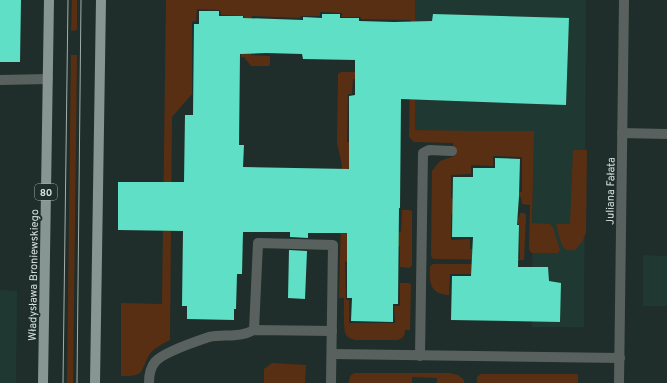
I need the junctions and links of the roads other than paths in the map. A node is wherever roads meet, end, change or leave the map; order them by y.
1 (49, 0) edge
2 (101, 0) edge
3 (624, 0) edge
4 (48, 79) junction
5 (0, 80) edge
6 (622, 133) junction
7 (667, 134) edge
8 (452, 151) dead end
9 (254, 330) junction
10 (332, 331) junction
11 (332, 354) junction
12 (420, 356) junction
13 (620, 358) junction
14 (43, 383) edge
15 (95, 383) edge
16 (149, 383) edge
17 (331, 383) edge
18 (619, 383) edge

1 - 4 main road, Władysława Broniewskiego / 80
2 - 15 main road
3 - 6 street, Juliana Fałata
4 - 5 street
4 - 14 main road, Władysława Broniewskiego / 80
6 - 7 street
6 - 13 street, Juliana Fałata
8 - 12 street
9 - 10 street
9 - 10 street
9 - 16 street
10 - 11 street
11 - 12 street
11 - 17 street
12 - 13 street
13 - 18 street, Juliana Fałata

